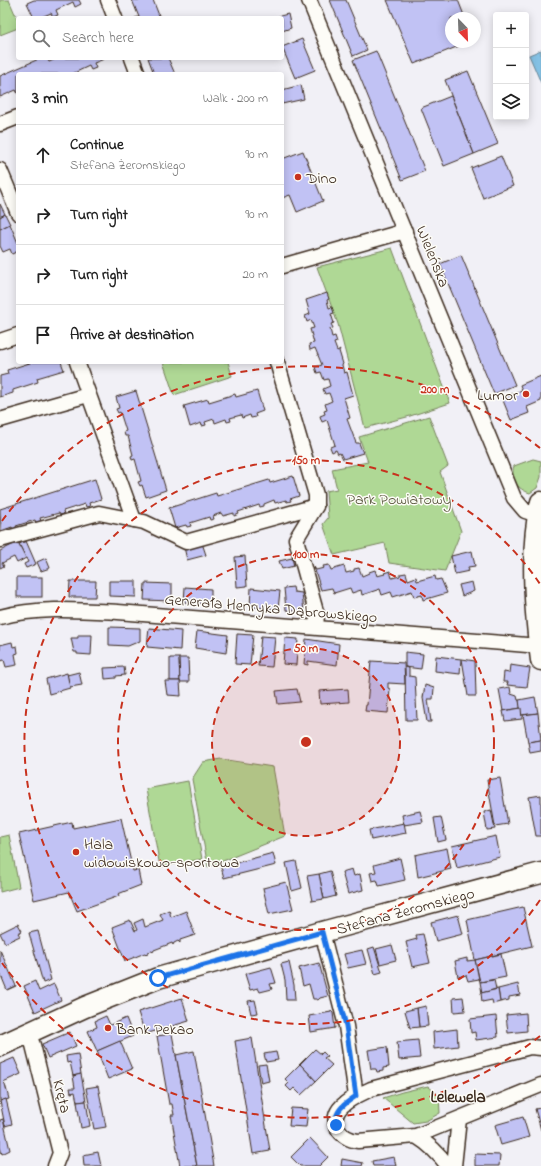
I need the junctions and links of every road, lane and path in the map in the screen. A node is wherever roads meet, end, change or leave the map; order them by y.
1 (108, 0) edge
2 (309, 0) edge
3 (114, 16) edge
4 (16, 118) edge
5 (0, 124) edge
6 (0, 170) edge
7 (16, 208) edge
8 (405, 232) junction
9 (284, 265) edge
10 (16, 336) edge
11 (0, 341) edge
12 (78, 364) edge
13 (278, 364) edge
14 (88, 395) junction
15 (0, 420) edge
16 (316, 506) junction
17 (539, 509) edge
18 (134, 520) junction
19 (0, 540) edge
20 (0, 617) edge
21 (316, 627) junction
22 (540, 653) edge
23 (541, 874) edge
24 (322, 932) junction
25 (28, 1033) junction
26 (0, 1046) edge
27 (541, 1048) edge
28 (541, 1085) edge
29 (356, 1096) junction
30 (459, 1119) junction
31 (416, 1136) junction
32 (55, 1166) edge
33 (448, 1166) edge
34 (454, 1166) edge

1 - 3 street
2 - 8 street, Wieleńska
4 - 5 street
6 - 7 street
8 - 9 street
8 - 17 street, Wieleńska
10 - 11 street
12 - 14 street
13 - 16 street
14 - 15 street
14 - 18 street
16 - 18 street
16 - 21 street
17 - 22 main road
18 - 19 street
20 - 21 street, Generała Henryka Dąbrowskiego
21 - 22 street, Generała Henryka Dąbrowskiego
23 - 24 main road, Stefana Żeromskiego
24 - 25 main road, Stefana Żeromskiego
24 - 29 street
25 - 26 main road, Stefana Żeromskiego
25 - 32 street, Kręta
27 - 29 street
28 - 30 street
29 - 31 street
30 - 31 street
30 - 34 street
31 - 33 street

